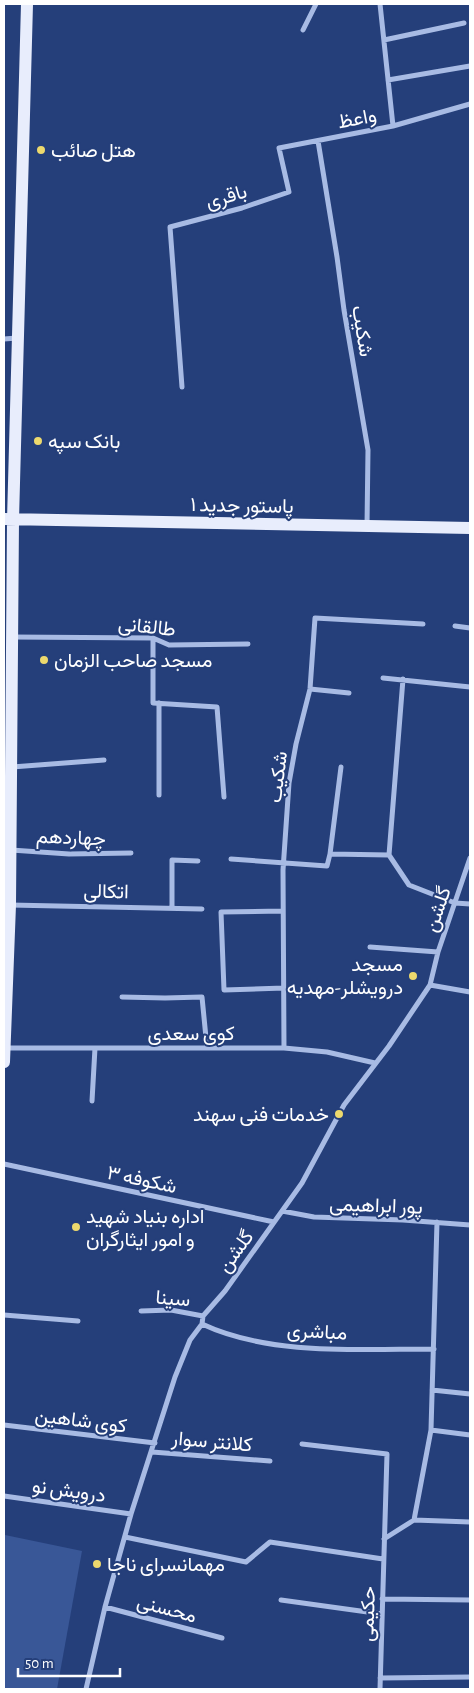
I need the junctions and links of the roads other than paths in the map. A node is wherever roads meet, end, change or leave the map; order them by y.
1 (27, 4) edge
2 (316, 4) edge
3 (380, 4) edge
4 (464, 23) dead end
5 (303, 30) dead end
6 (384, 40) junction
7 (470, 66) edge
8 (388, 80) junction
9 (470, 104) edge
10 (393, 126) junction
11 (318, 140) junction
12 (289, 192) joint
13 (18, 338) junction
14 (4, 339) edge
15 (182, 387) dead end
16 (8, 520) edge
17 (367, 526) junction
18 (470, 528) edge
19 (423, 624) dead end
20 (455, 626) dead end
21 (470, 628) edge
22 (12, 637) junction
23 (152, 638) junction
24 (248, 644) dead end
25 (383, 678) dead end
26 (403, 679) junction
27 (8, 685) edge
28 (470, 686) edge
29 (310, 689) junction
30 (349, 693) dead end
31 (159, 703) junction
32 (104, 760) dead end
33 (11, 767) junction
34 (341, 767) dead end
35 (159, 795) dead end
36 (224, 796) dead end
37 (10, 850) junction
38 (131, 853) dead end
39 (330, 854) junction
40 (389, 855) junction
41 (231, 858) dead end
42 (470, 858) edge
43 (198, 861) dead end
44 (284, 862) junction
45 (468, 871) edge
46 (455, 902) junction
47 (470, 904) edge
48 (10, 905) junction
49 (172, 908) junction
50 (202, 909) dead end
51 (283, 911) junction
52 (370, 948) dead end
53 (438, 952) junction
54 (6, 955) edge
55 (430, 985) junction
56 (284, 988) junction
57 (470, 992) edge
58 (122, 997) dead end
59 (5, 999) edge
60 (4, 1048) edge
61 (94, 1048) junction
62 (207, 1048) junction
63 (284, 1048) junction
64 (4, 1062) edge
65 (376, 1064) junction
66 (92, 1101) dead end
67 (4, 1164) edge
68 (282, 1211) junction
69 (274, 1222) junction
70 (438, 1222) junction
71 (470, 1225) edge
72 (141, 1310) dead end
73 (4, 1315) edge
74 (203, 1316) junction
75 (78, 1321) dead end
76 (202, 1324) junction
77 (434, 1349) junction
78 (432, 1390) junction
79 (470, 1394) edge
80 (4, 1426) edge
81 (431, 1430) junction
82 (470, 1435) edge
83 (155, 1443) junction
84 (302, 1444) dead end
85 (152, 1452) junction
86 (270, 1461) dead end
87 (4, 1496) edge
88 (131, 1514) junction
89 (414, 1520) junction
90 (470, 1522) edge
91 (125, 1537) junction
92 (384, 1539) junction
93 (383, 1559) junction
94 (382, 1599) junction
95 (281, 1600) dead end
96 (470, 1600) edge
97 (105, 1607) junction
98 (382, 1614) junction
99 (222, 1638) dead end
100 (470, 1677) edge
101 (380, 1678) junction
102 (86, 1689) edge
103 (380, 1689) edge

1 - 13 main road
2 - 5 street
3 - 6 street, واعظ
4 - 6 street
6 - 8 street, واعظ
7 - 8 street
8 - 10 street, واعظ
9 - 10 street
10 - 11 street, واعظ
11 - 12 street, واعظ
11 - 17 street, شکیب
12 - 15 street, باقری
13 - 14 street
13 - 16 main road
16 - 17 main road, پاستور جدید ۱
16 - 22 main road
17 - 18 main road, پاستور جدید ۱
19 - 29 street, شکیب
20 - 21 street
22 - 23 street, طالقانی
22 - 27 main road
23 - 24 street, طالقانی
23 - 31 street
25 - 26 street
26 - 28 street
26 - 40 street
27 - 33 main road
29 - 30 street
29 - 44 street, شکیب
31 - 35 street
31 - 36 street
32 - 33 street
33 - 37 main road
34 - 39 street
37 - 38 street, چهاردهم
37 - 48 main road
39 - 40 street
39 - 44 street
40 - 46 street
41 - 44 street
42 - 45 street, گلشن
43 - 49 street
44 - 51 street, شکیب
45 - 46 street, گلشن
46 - 47 street
46 - 53 street, گلشن
48 - 49 street, اتکالی
48 - 54 main road
49 - 50 street, اتکالی
51 - 56 street, شکیب
51 - 56 street
52 - 53 street
53 - 55 street, گلشن
54 - 59 main road
55 - 57 street
55 - 65 street, گلشن
56 - 63 street, شکیب
58 - 62 street
59 - 60 main road
60 - 61 street, کوی سعدی
60 - 64 main road
61 - 62 street, کوی سعدی
61 - 66 street
62 - 63 street, کوی سعدی
63 - 65 street, کوی سعدی
65 - 68 street, گلشن
67 - 69 street, شکوفه ۳
68 - 69 street, گلشن
68 - 70 street, پور ابراهیمی
69 - 74 street, گلشن
70 - 71 street, پور ابراهیمی
70 - 77 street
72 - 74 street, سینا
73 - 75 street
74 - 76 street
76 - 77 street, مباشری
76 - 83 street
77 - 78 street
78 - 79 street
78 - 81 street
80 - 83 street, کوی شاهین
81 - 82 street
81 - 89 street
83 - 85 street
84 - 92 street, حکیمی
85 - 86 street, کلانتر سوار
85 - 88 street
87 - 88 street, درویش نو
88 - 91 street
89 - 90 street
89 - 92 street
91 - 93 street
91 - 97 street
92 - 93 street, حکیمی
93 - 94 street, حکیمی
94 - 96 street
94 - 98 street, حکیمی
95 - 98 street
97 - 99 street, محسنی
97 - 102 street
98 - 101 street, حکیمی
100 - 101 street
101 - 103 street, حکیمی

